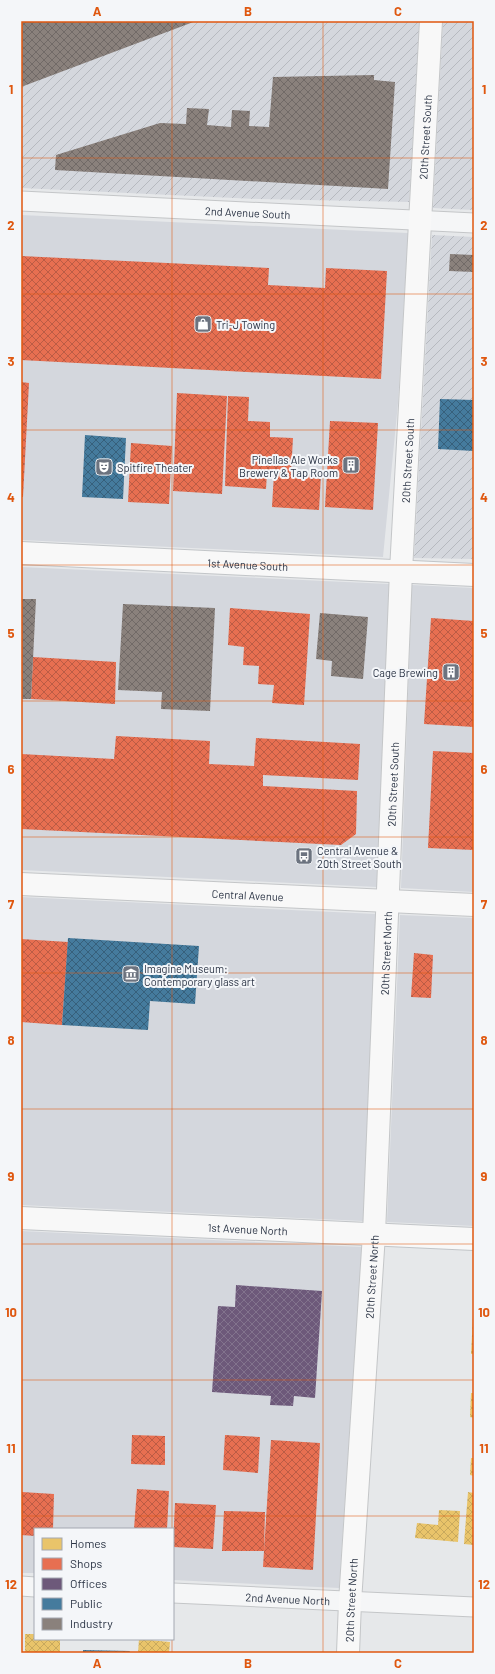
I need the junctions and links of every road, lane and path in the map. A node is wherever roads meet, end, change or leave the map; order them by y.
1 (431, 21) edge
2 (21, 201) edge
3 (420, 221) junction
4 (474, 223) edge
5 (21, 553) edge
6 (401, 571) junction
7 (474, 575) edge
8 (21, 884) edge
9 (388, 901) junction
10 (474, 905) edge
11 (21, 1218) edge
12 (374, 1234) junction
13 (474, 1239) edge
14 (21, 1586) edge
15 (34, 1587) edge
16 (174, 1593) edge
17 (350, 1602) junction
18 (474, 1608) edge
19 (348, 1653) edge

1 - 3 street, 20th Street South
2 - 3 street, 2nd Avenue South
3 - 4 street, 2nd Avenue South
3 - 6 street, 20th Street South
5 - 6 street, 1st Avenue South
6 - 7 street, 1st Avenue South
6 - 9 street, 20th Street South
8 - 9 street, Central Avenue
9 - 10 street, Central Avenue
9 - 12 street, 20th Street North
11 - 12 street, 1st Avenue North
12 - 13 street, 1st Avenue North
12 - 17 street, 20th Street North
14 - 15 street
16 - 17 street, 2nd Avenue North
17 - 18 street, 2nd Avenue North
17 - 19 street, 20th Street North

